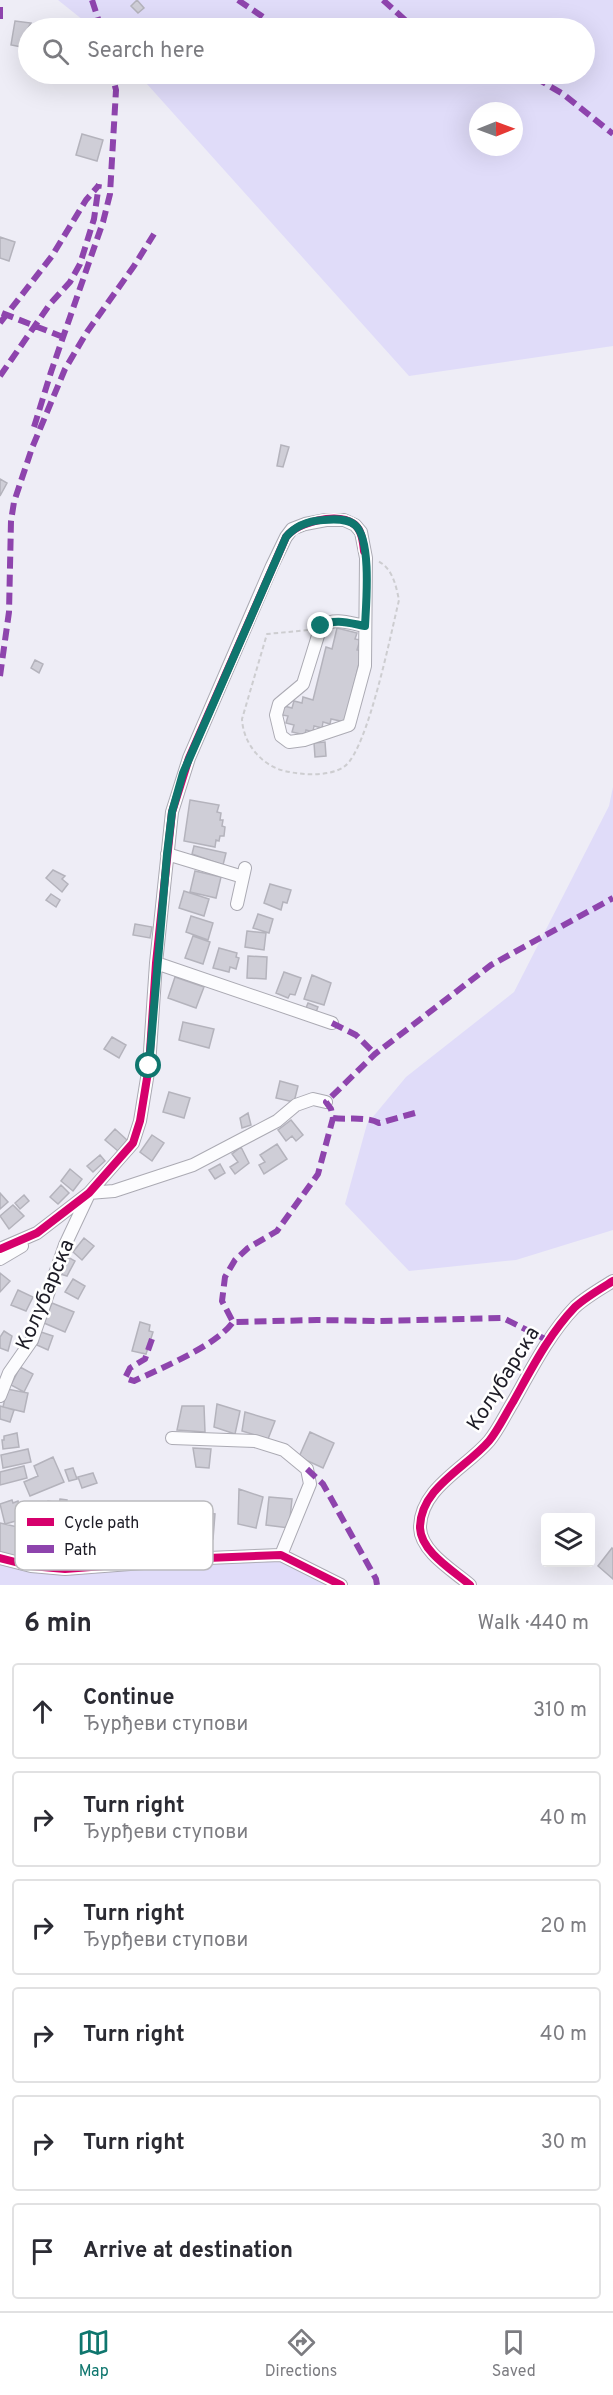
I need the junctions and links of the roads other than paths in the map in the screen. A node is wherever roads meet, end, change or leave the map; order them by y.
1 (365, 626) junction
2 (167, 854) junction
3 (237, 904) dead end
4 (156, 963) junction
5 (332, 1023) dead end
6 (326, 1102) dead end
7 (89, 1193) junction
8 (37, 1233) junction
9 (0, 1249) edge
10 (0, 1259) edge
11 (613, 1281) edge
12 (0, 1396) edge
13 (172, 1438) dead end
14 (281, 1555) junction
15 (0, 1558) edge
16 (213, 1558) edge
17 (15, 1562) edge
18 (341, 1585) edge
19 (470, 1585) edge

1 - 1 street
1 - 2 street
2 - 3 street
2 - 4 street
4 - 5 street
4 - 7 street
6 - 7 street
7 - 8 street
7 - 12 street, Колубарска
8 - 9 street
8 - 10 street, Колубарска
11 - 19 street, Колубарска
13 - 14 street
14 - 16 street
14 - 18 street
15 - 17 street

